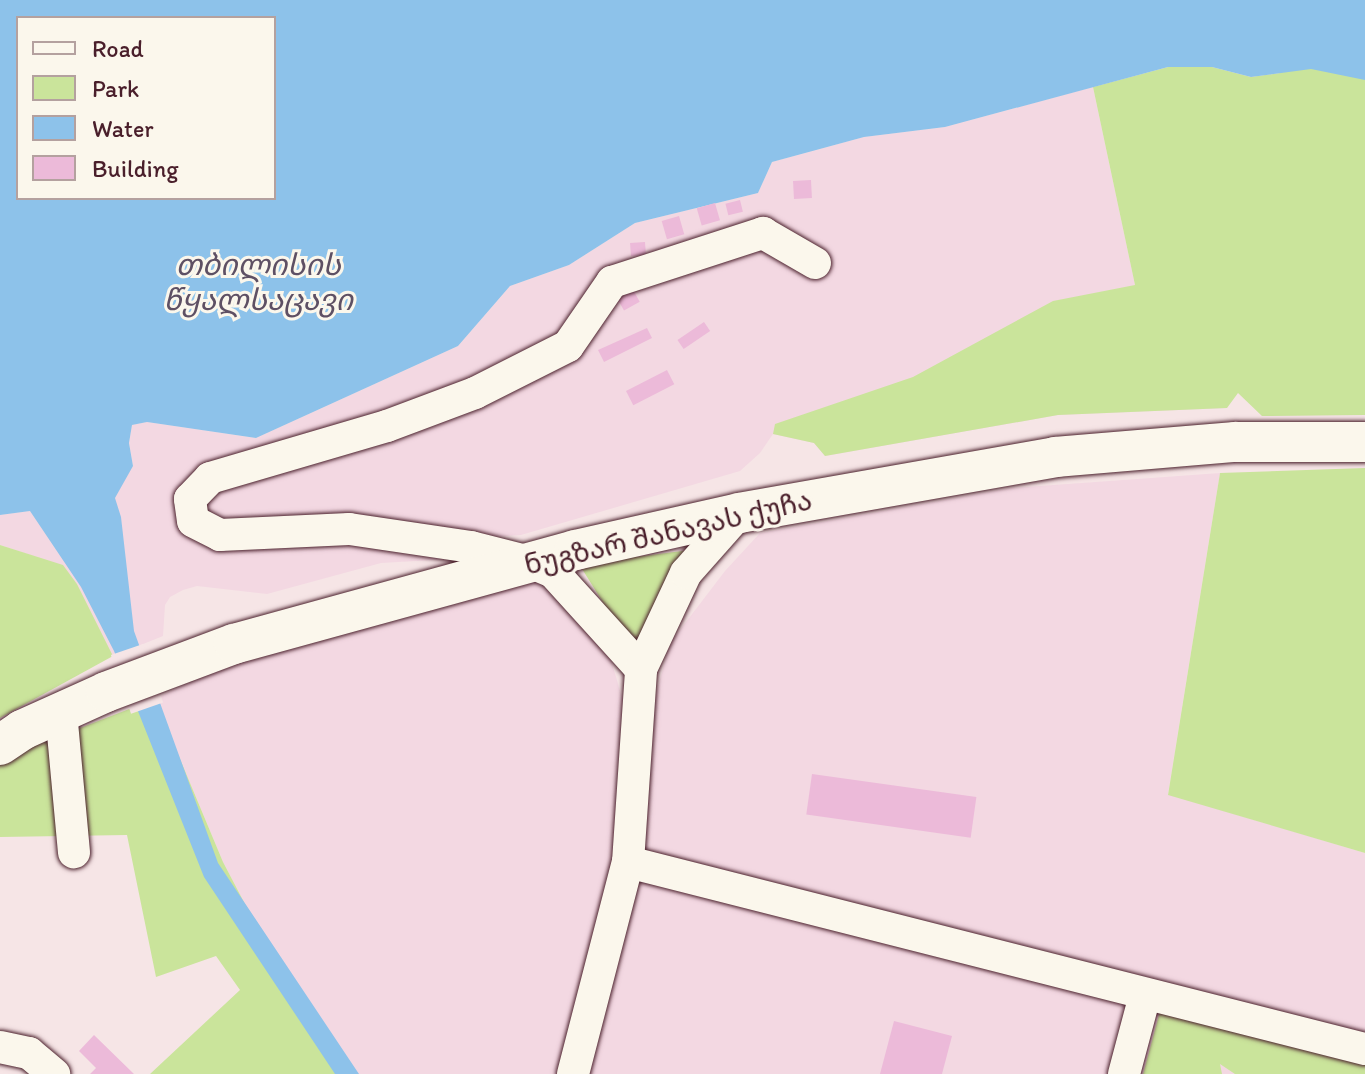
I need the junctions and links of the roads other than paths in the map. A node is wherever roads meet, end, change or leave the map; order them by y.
1 (815, 263) dead end
2 (1365, 442) edge
3 (739, 513) junction
4 (530, 562) junction
5 (641, 669) junction
6 (61, 712) junction
7 (0, 745) edge
8 (74, 852) dead end
9 (628, 862) junction
10 (1145, 995) junction
11 (0, 1047) edge
12 (1365, 1049) edge
13 (54, 1074) edge
14 (573, 1074) edge
15 (1124, 1074) edge

1 - 4 street
2 - 3 main road, ნუგზარ შანავას ქუჩა
3 - 4 main road, ნუგზარ შანავას ქუჩა
3 - 5 street
4 - 5 street
4 - 6 main road, ნუგზარ შანავას ქუჩა
5 - 9 street
6 - 7 main road, ნუგზარ შანავას ქუჩა
6 - 8 street
9 - 10 street
9 - 14 street
10 - 12 street
10 - 15 street
11 - 13 street

